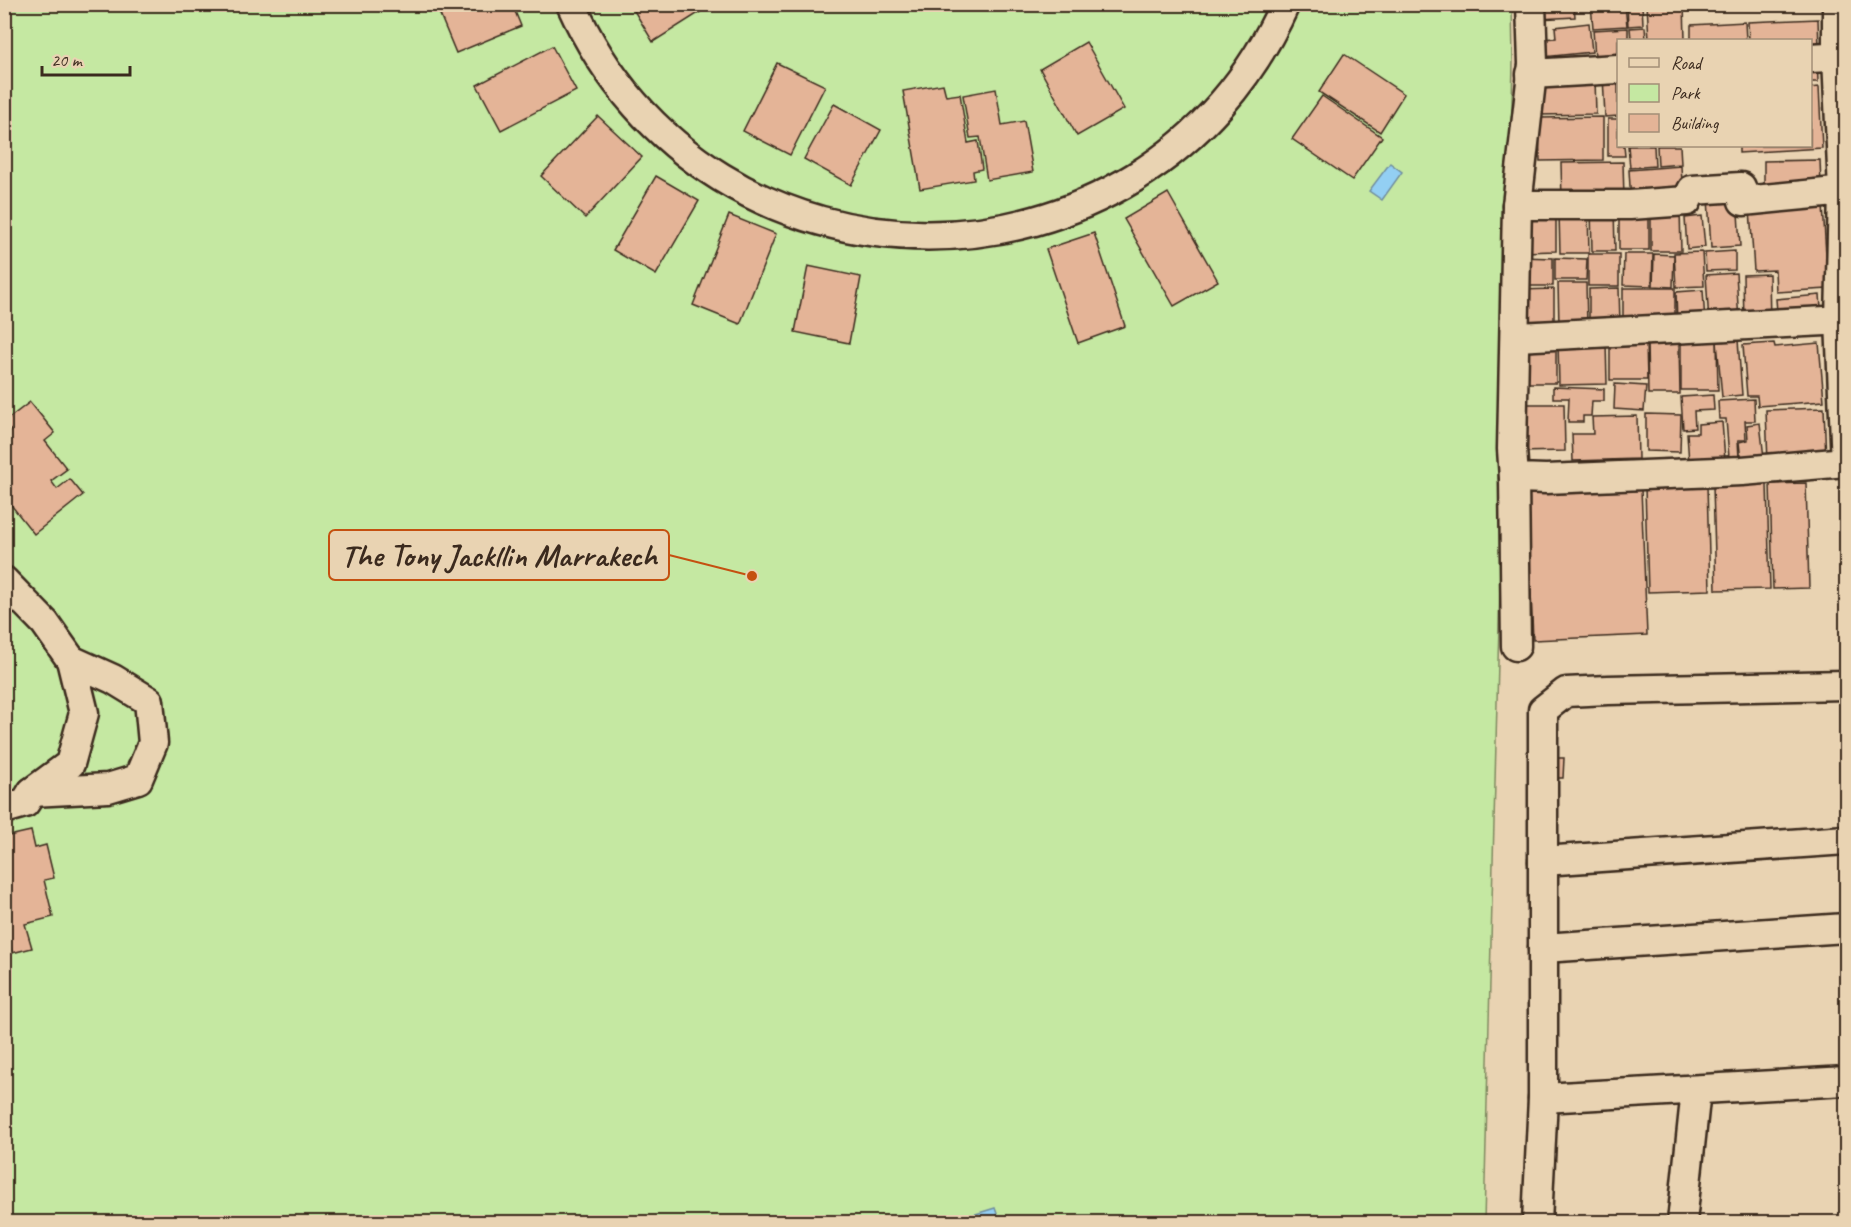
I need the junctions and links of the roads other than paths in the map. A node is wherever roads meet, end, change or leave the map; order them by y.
1 (571, 4) edge
2 (1285, 4) edge
3 (1531, 4) edge
4 (1837, 4) edge
5 (1831, 57) edge
6 (1617, 69) edge
7 (1531, 74) junction
8 (1845, 191) edge
9 (1517, 205) junction
10 (1843, 321) edge
11 (1515, 337) junction
12 (1846, 463) edge
13 (1514, 478) junction
14 (4, 581) edge
15 (1516, 646) dead end
16 (71, 660) junction
17 (1846, 685) edge
18 (32, 792) junction
19 (4, 809) edge
20 (1846, 840) edge
21 (1543, 861) junction
22 (1846, 928) edge
23 (1543, 948) junction
24 (1846, 1081) edge
25 (1696, 1090) junction
26 (1543, 1098) junction
27 (1537, 1222) edge
28 (1683, 1222) edge

1 - 2 street
3 - 7 street
4 - 5 street
5 - 8 street
6 - 7 street
7 - 9 street
8 - 9 street
8 - 10 street
9 - 11 street
10 - 11 street
10 - 12 street
11 - 13 street
12 - 13 street
13 - 15 street
14 - 16 street
16 - 18 street
16 - 18 street
17 - 21 street
18 - 19 street
20 - 21 street
21 - 23 street
22 - 23 street
23 - 26 street
24 - 25 street
25 - 26 street
25 - 28 street
26 - 27 street

